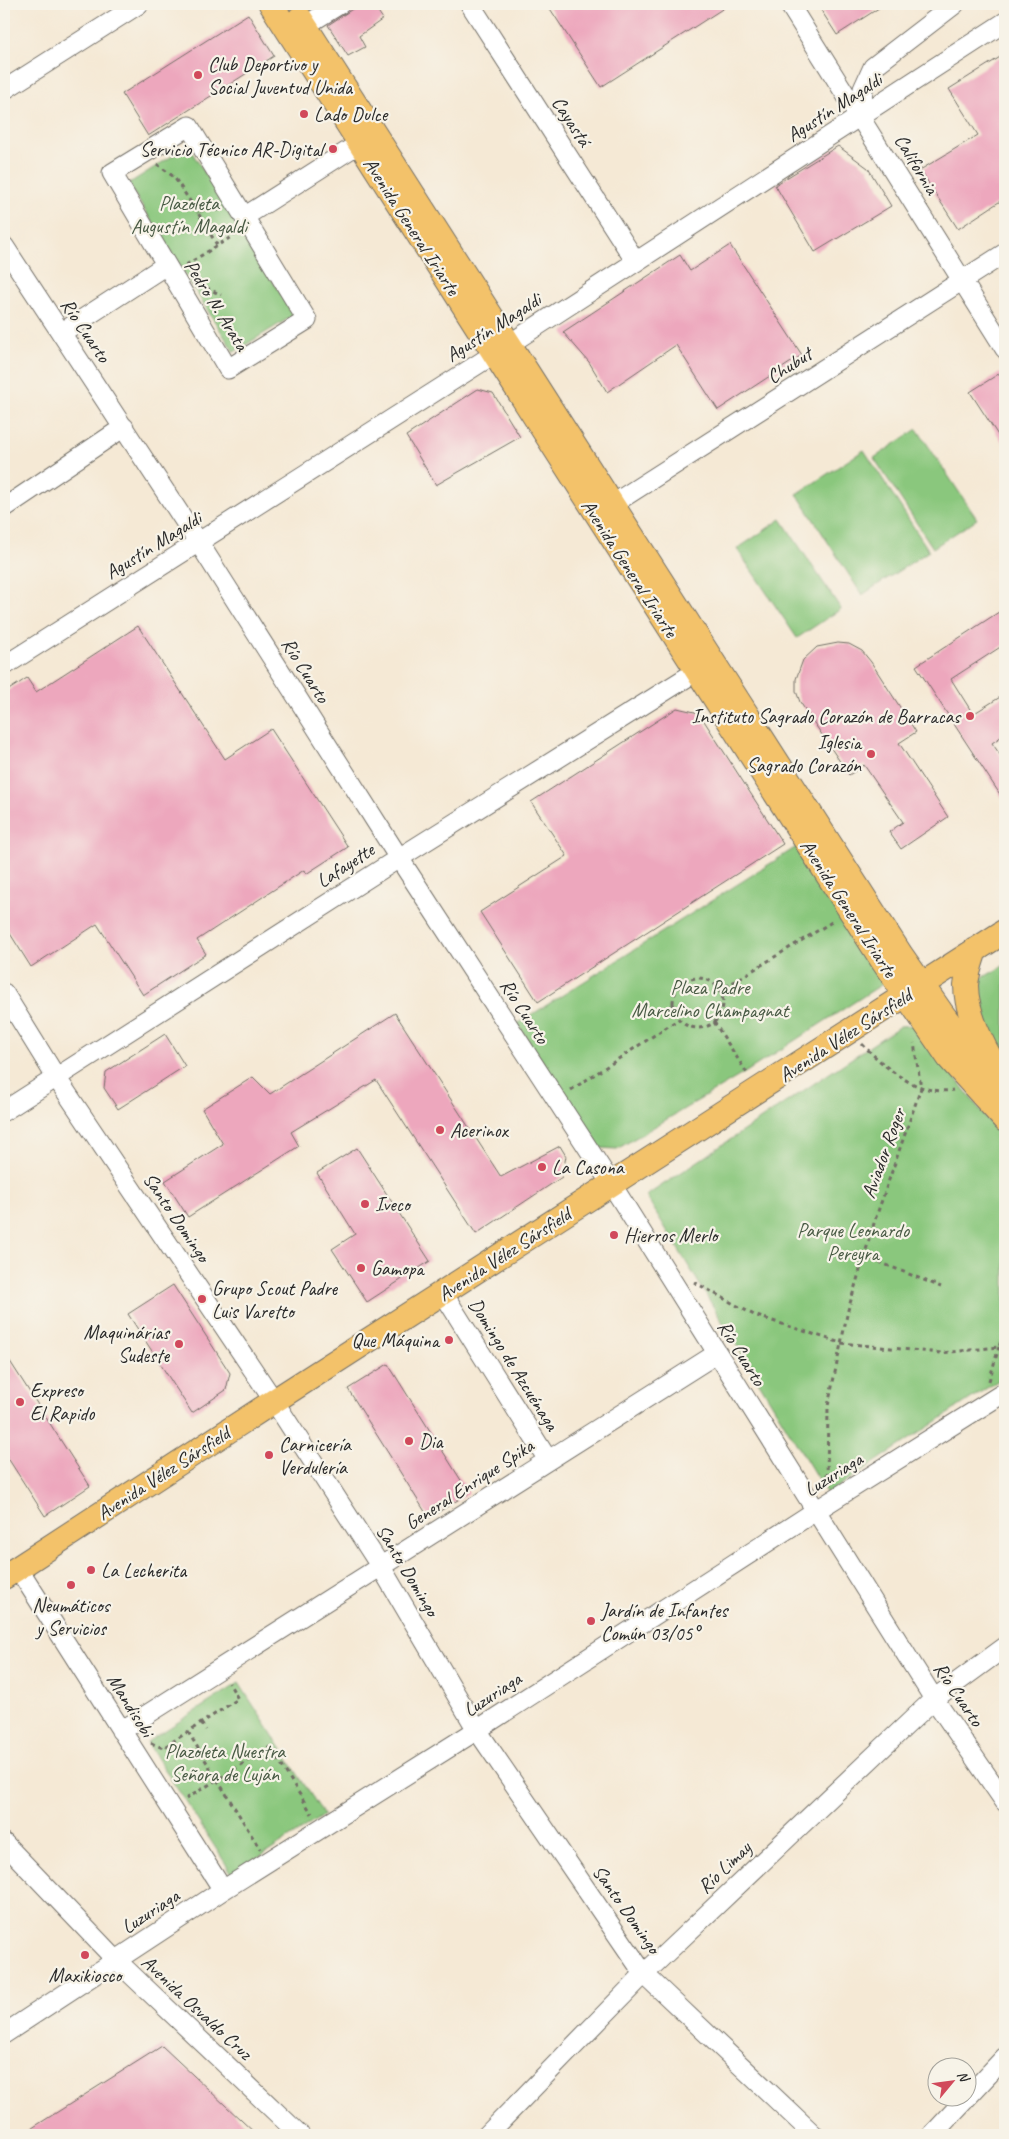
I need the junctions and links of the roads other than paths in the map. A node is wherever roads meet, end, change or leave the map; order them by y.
1 (139, 4) edge
2 (271, 4) edge
3 (290, 4) edge
4 (340, 4) edge
5 (470, 4) edge
6 (789, 4) edge
7 (955, 4) edge
8 (1005, 22) edge
9 (298, 30) junction
10 (4, 90) edge
11 (861, 116) junction
12 (367, 139) junction
13 (244, 217) junction
14 (4, 246) edge
15 (1005, 253) edge
16 (636, 262) junction
17 (166, 266) junction
18 (962, 281) junction
19 (61, 333) junction
20 (501, 348) junction
21 (1005, 349) edge
22 (124, 427) junction
23 (4, 508) edge
24 (604, 510) junction
25 (199, 543) junction
26 (4, 666) edge
27 (705, 666) junction
28 (399, 858) junction
29 (1005, 931) edge
30 (975, 950) junction
31 (914, 990) junction
32 (4, 994) edge
33 (56, 1077) junction
34 (1005, 1085) edge
35 (1005, 1098) edge
36 (4, 1111) edge
37 (1005, 1120) edge
38 (612, 1185) junction
39 (443, 1293) junction
40 (716, 1354) junction
41 (999, 1396) edge
42 (274, 1401) junction
43 (548, 1460) junction
44 (817, 1510) junction
45 (381, 1567) junction
46 (11, 1573) edge
47 (1005, 1647) edge
48 (934, 1699) junction
49 (477, 1730) junction
50 (121, 1731) junction
51 (1005, 1802) edge
52 (4, 1843) edge
53 (223, 1890) junction
54 (116, 1960) junction
55 (644, 1974) junction
56 (4, 2034) edge
57 (1005, 2057) edge
58 (300, 2135) edge
59 (488, 2135) edge
60 (814, 2135) edge
61 (932, 2135) edge

1 - 10 street
2 - 9 main road, Avenida General Iriarte
3 - 9 main road, Avenida General Iriarte
4 - 9 street
5 - 16 street, Cayastá
6 - 11 street, California
7 - 11 street
8 - 11 street, Agustín Magaldi
9 - 12 main road, Avenida General Iriarte
11 - 16 street, Agustín Magaldi
11 - 18 street, California
12 - 13 street
12 - 20 main road, Avenida General Iriarte
13 - 17 street, Pedro N. Arata
13 - 17 street, Pedro N. Arata
14 - 19 street, Río Cuarto
15 - 18 street, Chubut
16 - 20 street, Agustín Magaldi
17 - 19 street, Pedro N. Arata
18 - 21 street, California
18 - 24 street, Chubut
19 - 22 street, Río Cuarto
20 - 24 main road, Avenida General Iriarte
20 - 25 street, Agustín Magaldi
22 - 23 street
22 - 25 street, Río Cuarto
24 - 27 main road, Avenida General Iriarte
25 - 26 street, Agustín Magaldi
25 - 28 street, Río Cuarto
27 - 28 street, Lafayette
27 - 31 main road, Avenida General Iriarte
27 - 31 main road, Avenida General Iriarte
28 - 33 street, Lafayette
28 - 38 street, Río Cuarto
29 - 30 main road, Avenida Vélez Sársfield
30 - 31 main road, Avenida Vélez Sársfield
30 - 34 main road
31 - 35 main road, Avenida General Iriarte
31 - 37 main road, Avenida General Iriarte
31 - 38 main road, Avenida Vélez Sársfield
32 - 33 street, Santo Domingo
33 - 36 street, Lafayette
33 - 42 street, Santo Domingo
38 - 39 main road, Avenida Vélez Sársfield
38 - 40 street, Río Cuarto
39 - 42 main road, Avenida Vélez Sársfield
39 - 43 street, Domingo de Azcuénaga
40 - 43 street, General Enrique Spika
40 - 44 street, Río Cuarto
41 - 44 street, Luzuriaga
42 - 45 street, Santo Domingo
42 - 46 main road, Avenida Vélez Sársfield
43 - 45 street, General Enrique Spika
44 - 48 street, Río Cuarto
44 - 49 street, Luzuriaga
45 - 49 street, Santo Domingo
45 - 50 street, General Enrique Spika
46 - 50 street, Mandisobi
47 - 48 street, Río Limay
48 - 51 street, Río Cuarto
48 - 55 street, Río Limay
49 - 53 street, Luzuriaga
49 - 55 street, Santo Domingo
50 - 53 street, Mandisobi
52 - 54 street, Avenida Osvaldo Cruz
53 - 54 street, Luzuriaga
54 - 56 street, Luzuriaga
54 - 58 street, Avenida Osvaldo Cruz
55 - 59 street, Río Limay
55 - 60 street, Santo Domingo
57 - 61 street

